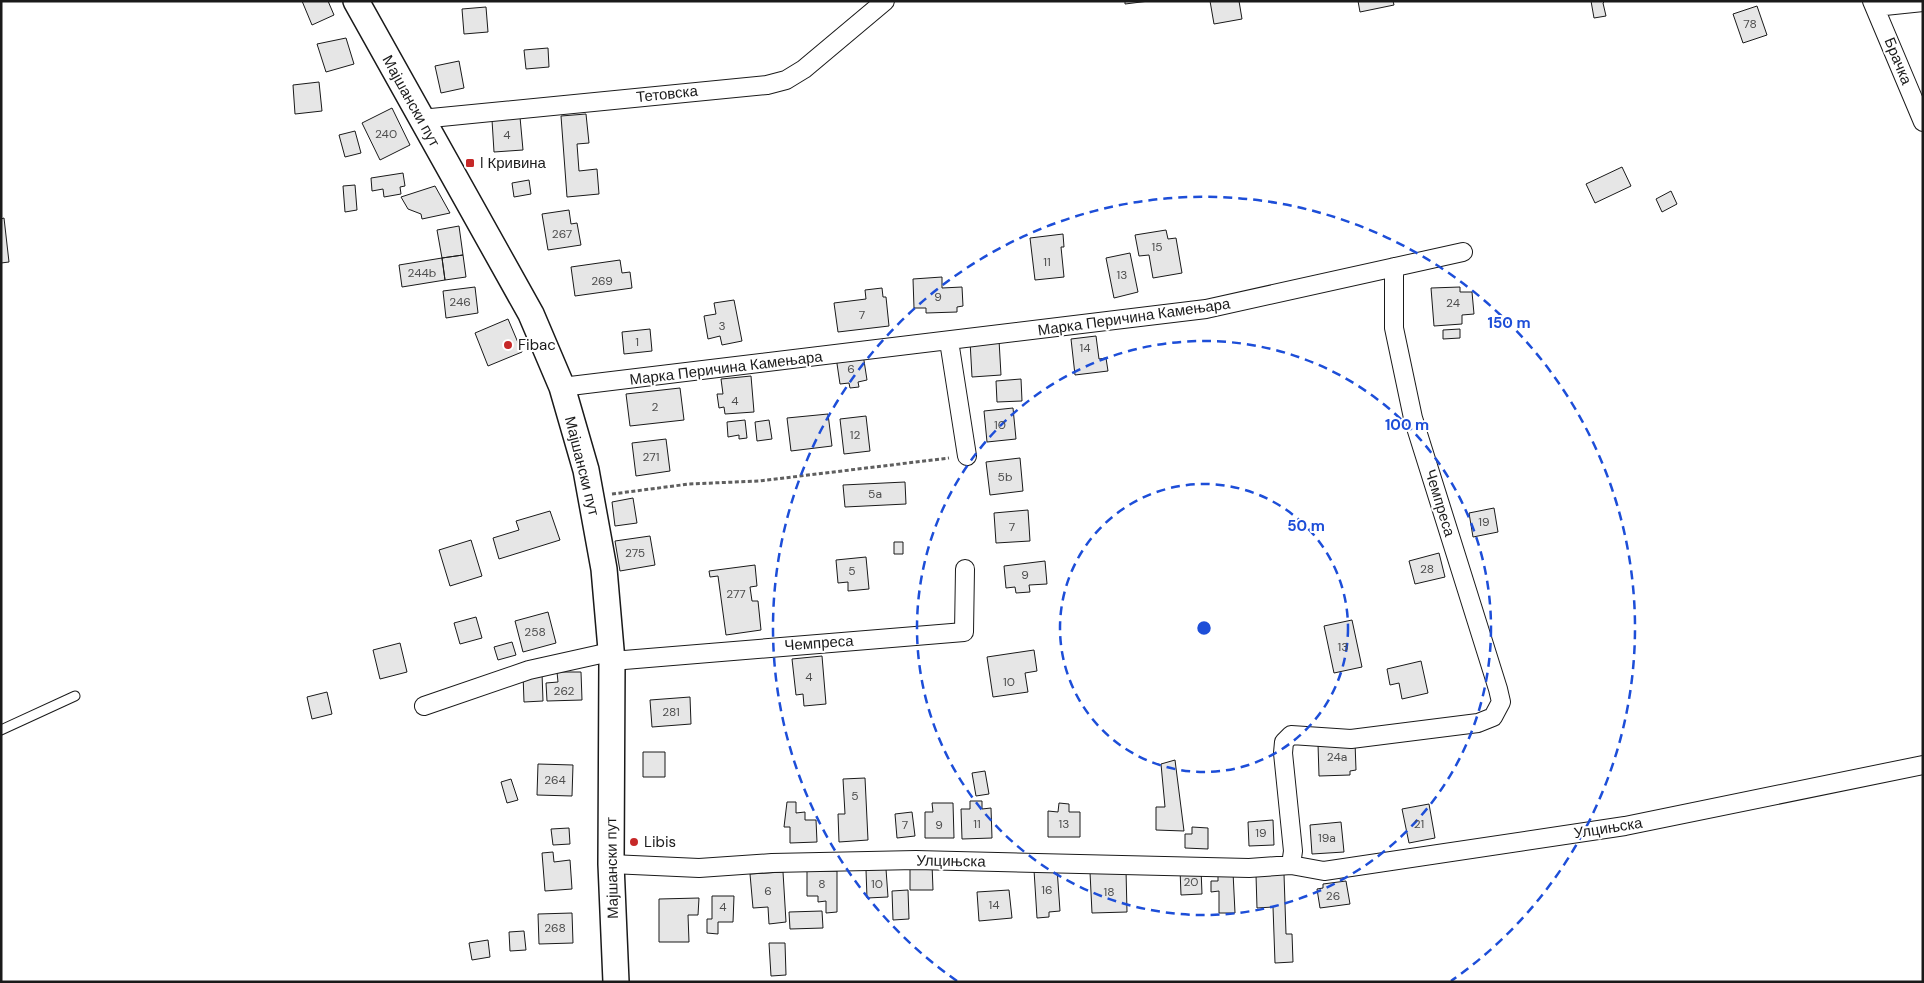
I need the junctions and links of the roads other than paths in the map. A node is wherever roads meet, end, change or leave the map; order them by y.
1 (356, 1) edge
2 (885, 1) edge
3 (1923, 2) edge
4 (1874, 4) edge
5 (421, 119) junction
6 (1923, 122) edge
7 (1464, 252) dead end
8 (1394, 267) junction
9 (949, 341) junction
10 (562, 387) junction
11 (967, 456) road end
12 (964, 569) dead end
13 (611, 656) junction
14 (75, 696) dead end
15 (424, 706) dead end
16 (1, 730) edge
17 (1923, 765) edge
18 (611, 864) junction
19 (1291, 865) junction
20 (616, 982) edge

1 - 5 street, Мајшански пут
2 - 5 street, Тетовска
3 - 4 street
4 - 6 street, Брачка
5 - 10 street, Мајшански пут
7 - 8 street, Марка Перичина Камењара
8 - 9 street, Марка Перичина Камењара
8 - 19 street, Чемпреса
9 - 10 street, Марка Перичина Камењара
9 - 11 street
10 - 13 street, Мајшански пут
12 - 13 street, Чемпреса
13 - 15 street
13 - 18 street, Мајшански пут
14 - 16 lane
17 - 19 street, Улцињска
18 - 19 street, Улцињска
18 - 20 street, Мајшански пут

